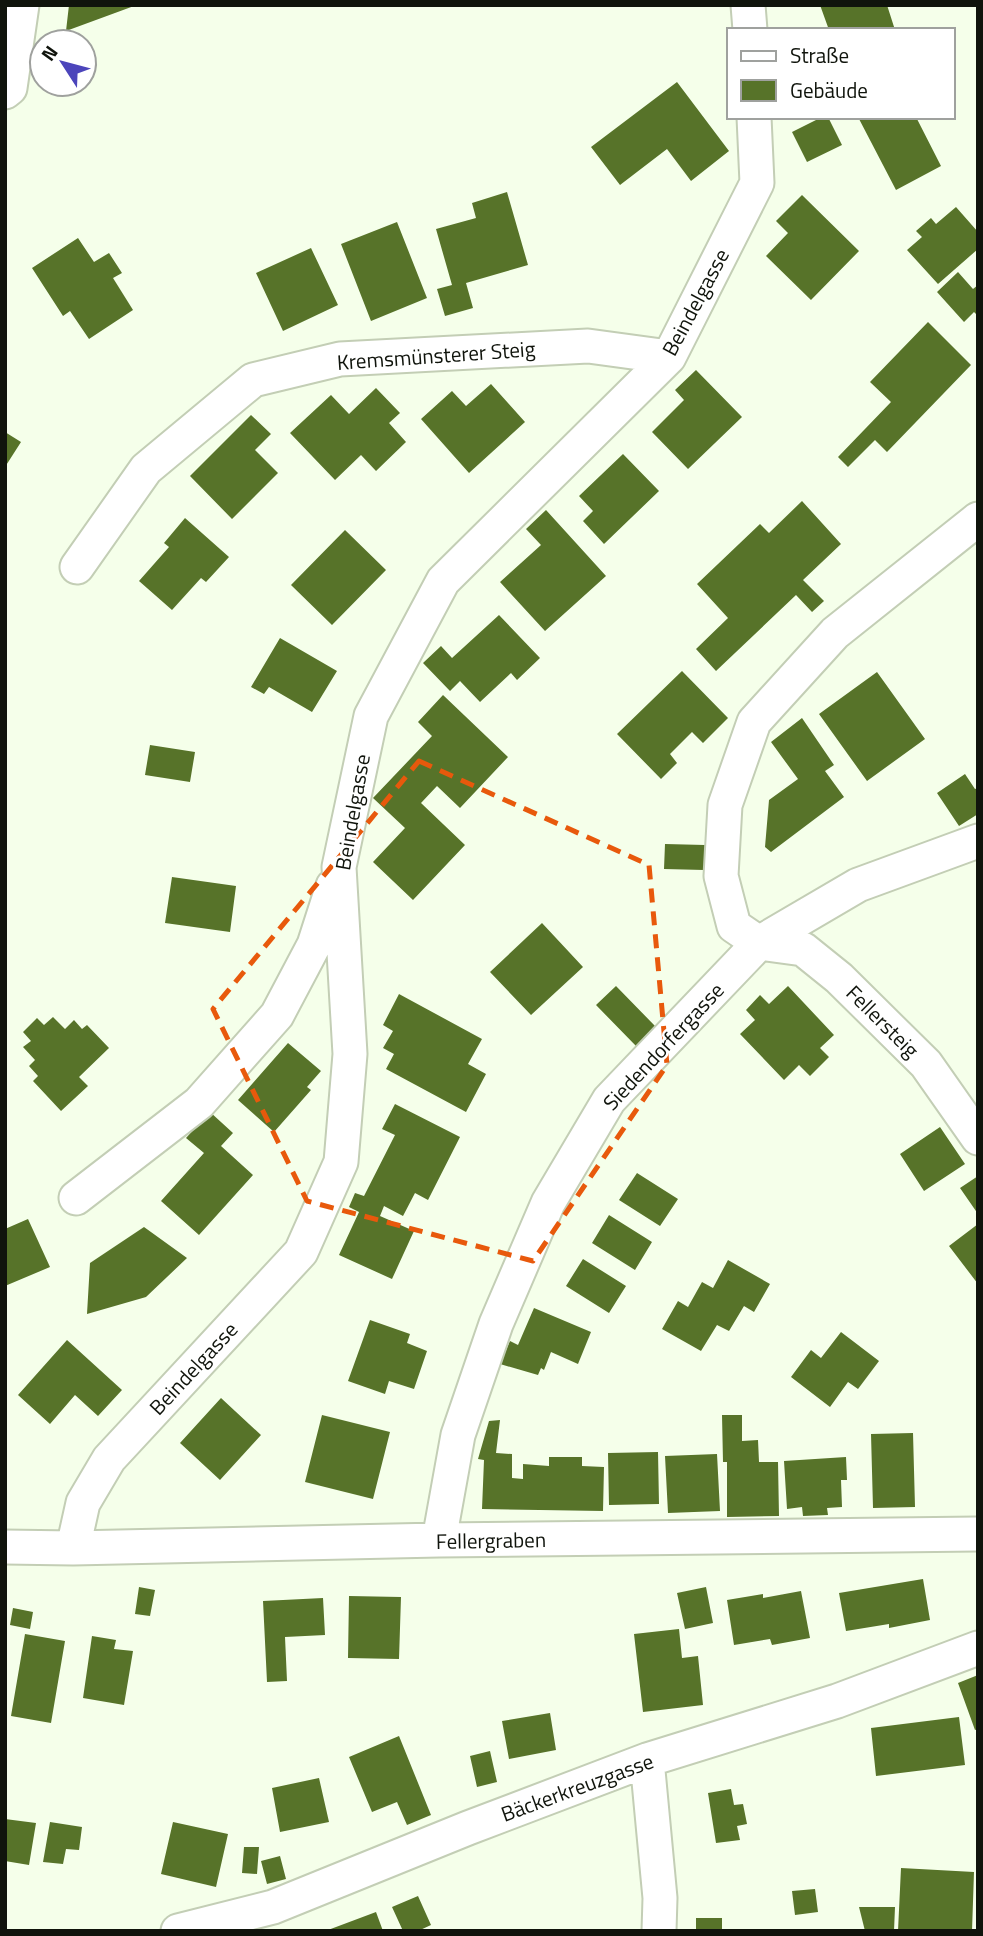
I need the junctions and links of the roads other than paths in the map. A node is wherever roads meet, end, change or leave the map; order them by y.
1 (22, 5) edge
2 (748, 5) edge
3 (750, 28) edge
4 (5, 92) edge
5 (754, 119) edge
6 (669, 357) junction
7 (978, 519) edge
8 (77, 567) dead end
9 (978, 841) edge
10 (339, 867) junction
11 (760, 943) junction
12 (978, 1138) edge
13 (76, 1198) dead end
14 (978, 1534) edge
15 (439, 1540) junction
16 (5, 1547) edge
17 (72, 1548) junction
18 (978, 1648) edge
19 (647, 1760) junction
20 (178, 1931) edge
21 (659, 1931) edge

1 - 4 street
2 - 3 street
5 - 6 street, Beindelgasse
6 - 8 street, Kremsmünsterer Steig
6 - 10 street, Beindelgasse
7 - 11 street
9 - 11 street, Siedendorfergasse
10 - 13 street
10 - 17 street, Beindelgasse
11 - 12 street, Fellersteig
11 - 15 street, Siedendorfergasse
14 - 15 street, Fellergraben
15 - 17 street, Fellergraben
16 - 17 street, Fellergraben
18 - 19 street, Bäckerkreuzgasse
19 - 20 street, Bäckerkreuzgasse
19 - 21 street

